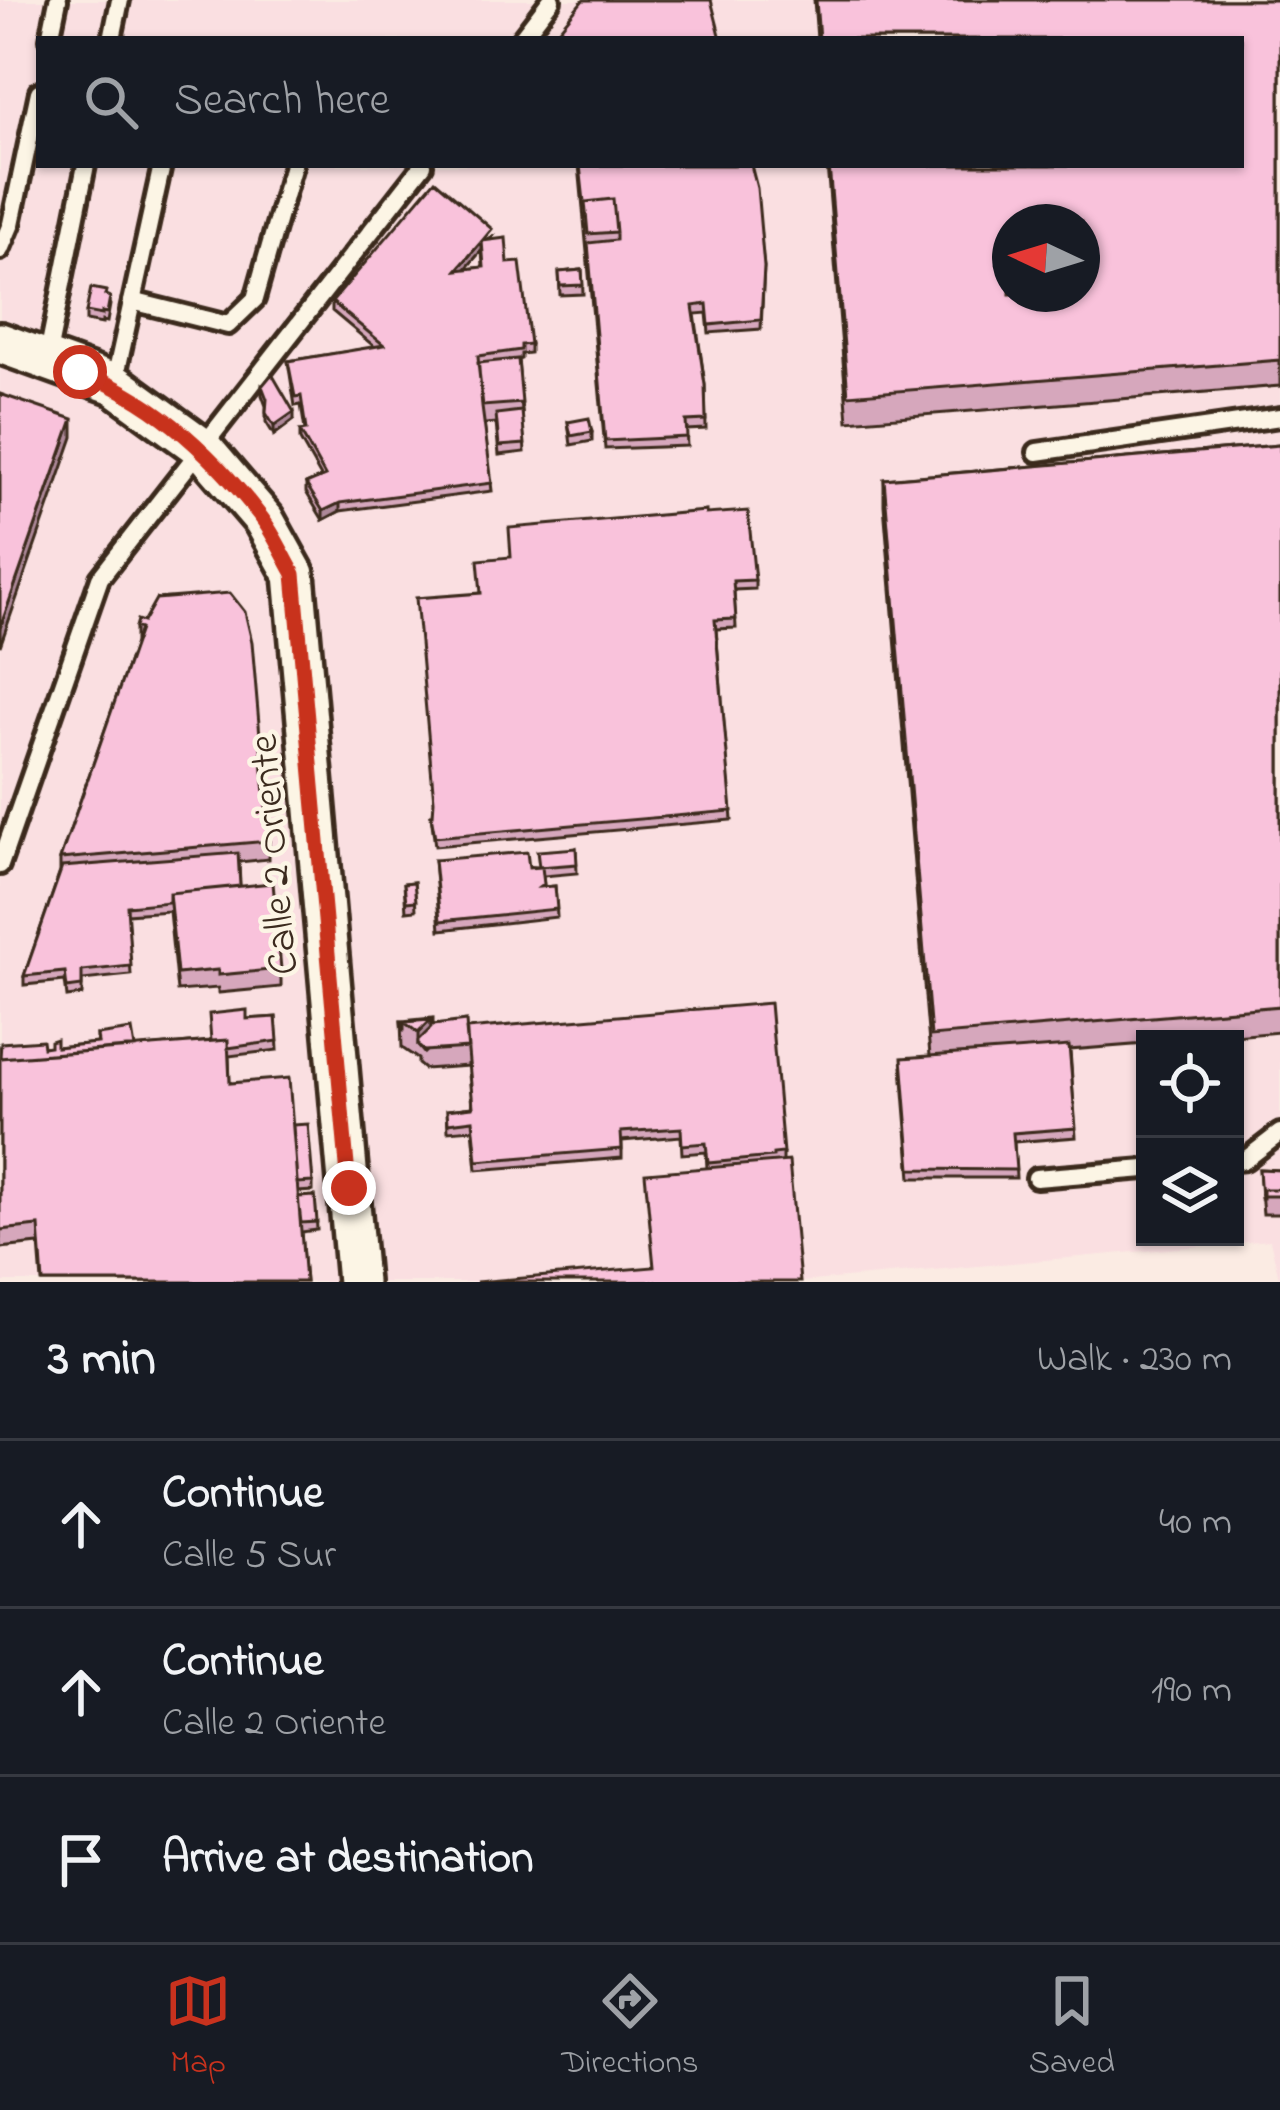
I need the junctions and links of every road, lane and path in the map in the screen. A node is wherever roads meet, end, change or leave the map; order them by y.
1 (58, 0) edge
2 (120, 0) edge
3 (551, 0) edge
4 (51, 36) edge
5 (113, 36) edge
6 (522, 36) edge
7 (36, 106) edge
8 (85, 168) edge
9 (161, 168) edge
10 (292, 168) edge
11 (421, 168) edge
12 (0, 250) edge
13 (132, 301) junction
14 (0, 344) edge
15 (46, 360) junction
16 (114, 384) junction
17 (1280, 417) edge
18 (202, 448) junction
19 (1037, 452) dead end
20 (0, 865) edge
21 (1280, 1132) edge
22 (1244, 1160) edge
23 (1136, 1170) edge
24 (1036, 1178) dead end
25 (357, 1282) edge

1 - 4 lane
2 - 5 lane
3 - 6 lane
7 - 12 lane
8 - 15 lane
9 - 13 lane
10 - 13 lane
11 - 18 lane
13 - 16 lane
14 - 15 street, Calle 2 Oriente
15 - 16 street, Calle 2 Oriente
16 - 18 street, Calle 2 Oriente
17 - 19 lane
18 - 20 lane
18 - 25 street, Calle 2 Oriente
21 - 22 lane
23 - 24 lane

